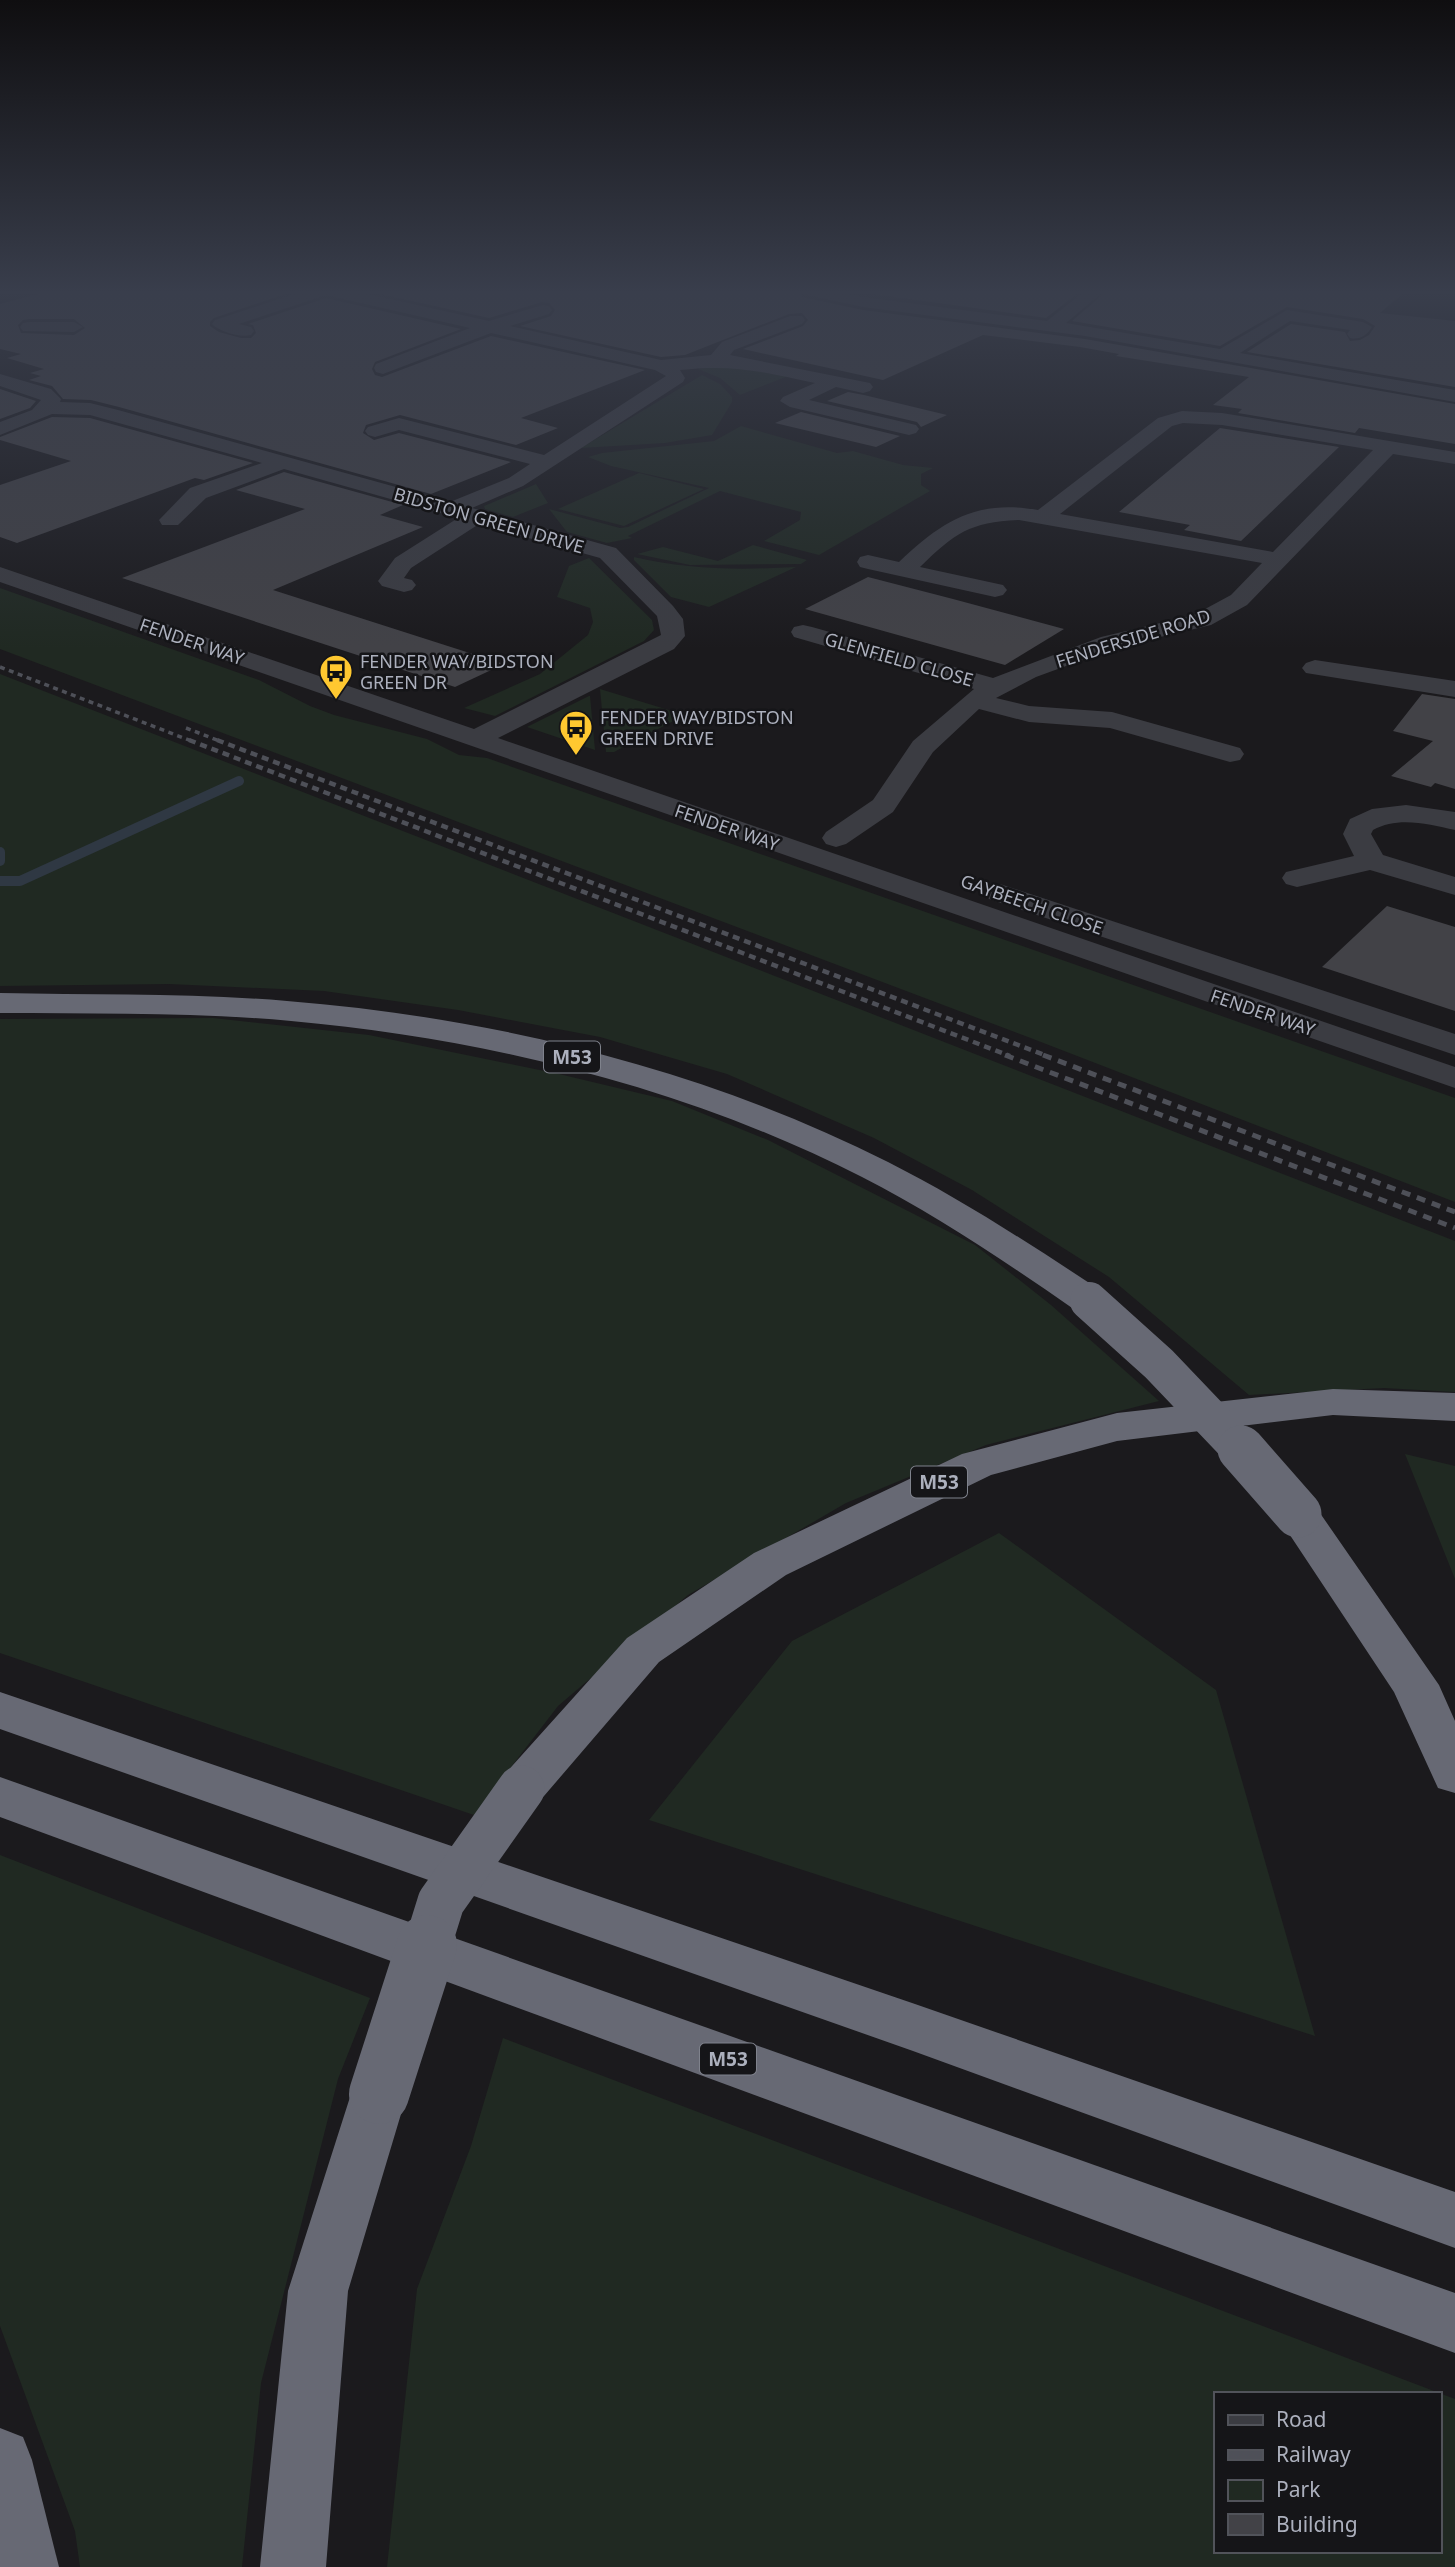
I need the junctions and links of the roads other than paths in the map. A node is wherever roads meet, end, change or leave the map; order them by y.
1 (45, 410) edge
2 (86, 410) edge
3 (629, 410) edge
4 (827, 410) edge
5 (916, 410) edge
6 (887, 424) junction
7 (0, 429) edge
8 (909, 429) dead end
9 (374, 431) dead end
10 (1388, 447) junction
11 (1455, 458) edge
12 (284, 462) junction
13 (548, 462) junction
14 (452, 509) junction
15 (476, 516) junction
16 (1042, 517) junction
17 (170, 520) dead end
18 (1277, 559) junction
19 (868, 562) dead end
20 (904, 569) junction
21 (0, 574) edge
22 (404, 585) dead end
23 (995, 590) dead end
24 (803, 632) dead end
25 (1315, 668) dead end
26 (1455, 689) edge
27 (985, 693) junction
28 (475, 739) junction
29 (1230, 754) dead end
30 (610, 761) dead end
31 (703, 793) junction
32 (674, 809) junction
33 (1455, 821) edge
34 (836, 838) junction
35 (1371, 861) junction
36 (1297, 878) dead end
37 (1455, 886) edge
38 (0, 1003) edge
39 (1455, 1045) edge
40 (1455, 1078) edge
41 (1455, 1407) edge
42 (0, 1710) edge
43 (1455, 1774) edge
44 (0, 1797) edge
45 (1455, 2220) edge
46 (1455, 2323) edge
47 (0, 2460) edge
48 (26, 2567) edge
49 (293, 2567) edge

1 - 7 street
2 - 12 street, BIDSTON GREEN DRIVE
3 - 13 street
4 - 6 street
5 - 6 street
6 - 8 street
9 - 13 street
10 - 11 street
10 - 16 street
10 - 18 street, FENDERSIDE ROAD
12 - 14 street, BIDSTON GREEN DRIVE
12 - 17 street
13 - 14 street
14 - 15 street, BIDSTON GREEN DRIVE
15 - 22 street
15 - 28 street, BIDSTON GREEN DRIVE
16 - 18 street
16 - 20 street
18 - 27 street, FENDERSIDE ROAD
19 - 20 street
20 - 23 street
21 - 28 street, FENDER WAY
24 - 27 street, GLENFIELD CLOSE
25 - 26 street
27 - 29 street, GLENFIELD CLOSE
27 - 34 street, FENDERSIDE ROAD
28 - 32 street, FENDER WAY
30 - 31 street, GAYBEECH CLOSE
31 - 32 street
31 - 34 street, GAYBEECH CLOSE
32 - 40 street, FENDER WAY
33 - 35 street
34 - 39 street, GAYBEECH CLOSE
35 - 36 street
35 - 37 street
38 - 43 highway, M53, bridge
41 - 49 highway, M53, bridge
42 - 45 highway
44 - 46 highway, M53
47 - 48 highway

